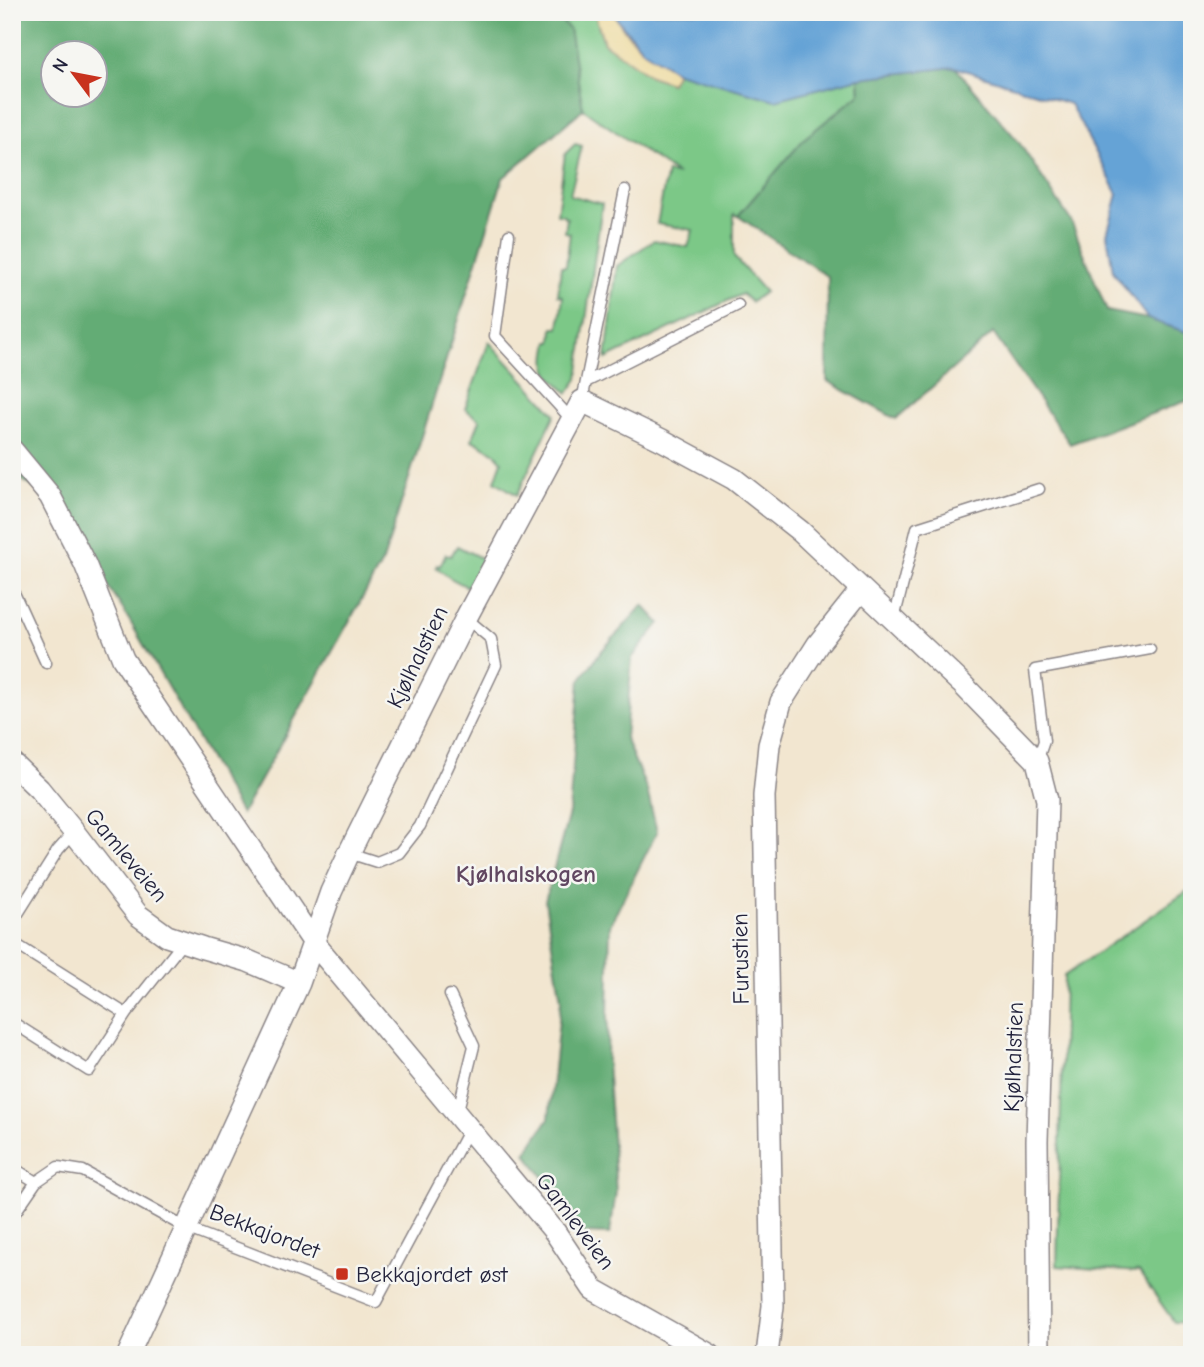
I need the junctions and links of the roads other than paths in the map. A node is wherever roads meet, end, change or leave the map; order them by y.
1 (625, 190) dead end
2 (509, 235) dead end
3 (738, 305) dead end
4 (580, 401) junction
5 (12, 450) edge
6 (1039, 489) dead end
7 (861, 590) junction
8 (15, 595) dead end
9 (466, 618) junction
10 (894, 619) junction
11 (1150, 649) dead end
12 (46, 663) dead end
13 (1037, 761) junction
14 (12, 762) edge
15 (74, 832) junction
16 (349, 853) junction
17 (12, 923) edge
18 (184, 941) junction
19 (12, 942) edge
20 (314, 943) junction
21 (299, 983) junction
22 (450, 995) dead end
23 (127, 1014) junction
24 (12, 1022) edge
25 (463, 1122) junction
26 (12, 1167) edge
27 (36, 1182) junction
28 (12, 1217) edge
29 (187, 1228) junction
30 (128, 1355) edge
31 (710, 1355) edge
32 (767, 1355) edge
33 (1040, 1355) edge

1 - 4 lane, Kjølhalstien
2 - 4 lane
3 - 4 lane
4 - 7 street, Kjølhalstien
4 - 9 street, Kjølhalstien
5 - 20 street, Gamleveien
6 - 10 lane
7 - 10 street, Kjølhalstien
7 - 32 street, Furustien
8 - 12 lane
9 - 16 street, Kjølhalstien
9 - 16 lane
10 - 13 street, Kjølhalstien
11 - 13 lane, Kjølhalstien
13 - 33 street, Kjølhalstien
14 - 15 street, Gamleveien
15 - 17 lane
15 - 18 street, Gamleveien
16 - 20 street, Kjølhalstien
18 - 21 street, Gamleveien
18 - 23 lane
19 - 23 lane
20 - 21 street, Bekkajordet
20 - 25 street, Gamleveien
21 - 29 street, Bekkajordet
22 - 25 lane
23 - 24 lane
25 - 29 lane, Bekkajordet
25 - 31 street, Gamleveien
26 - 27 lane
27 - 28 lane
27 - 29 lane, Bekkajordet
29 - 30 street, Bekkajordet

